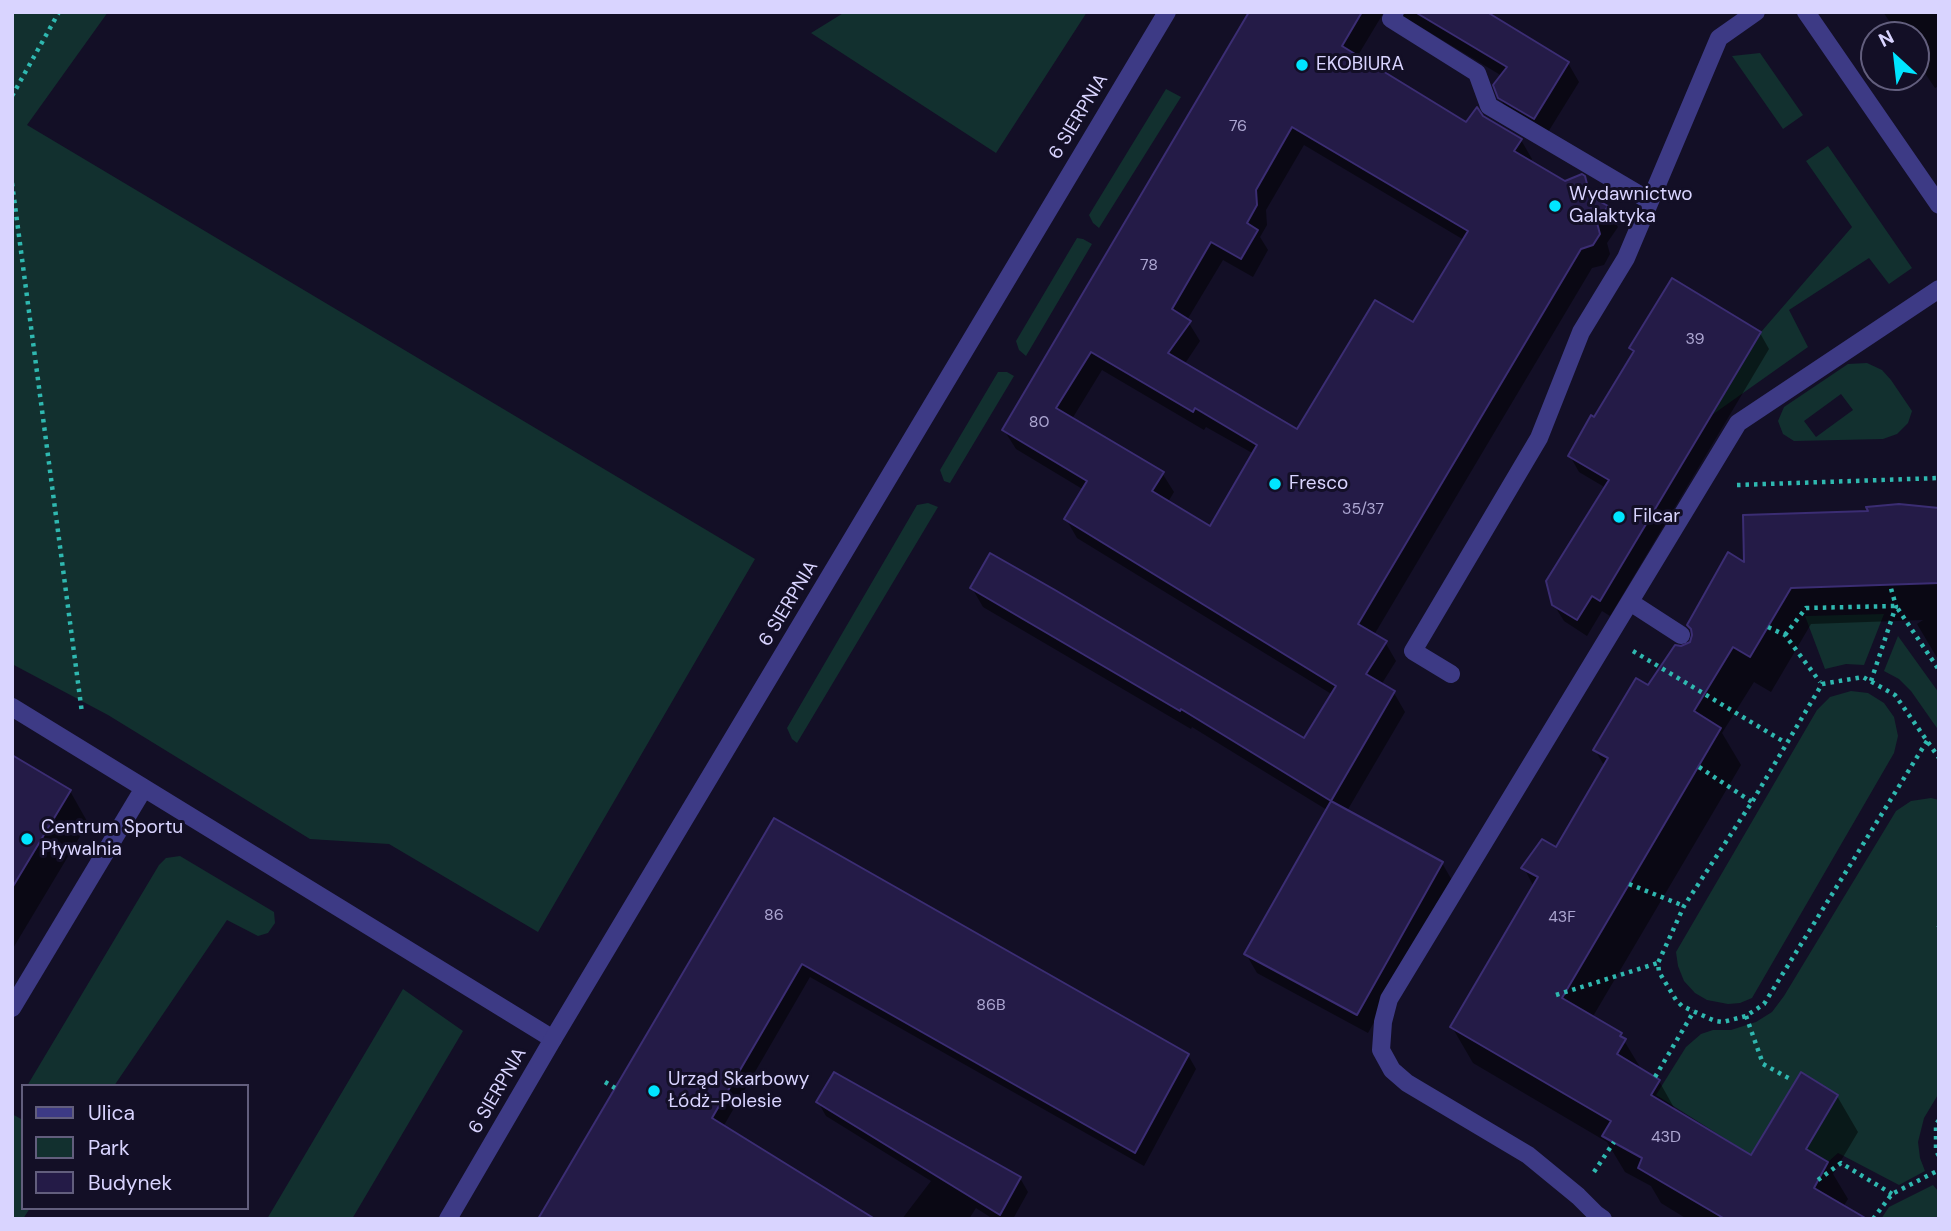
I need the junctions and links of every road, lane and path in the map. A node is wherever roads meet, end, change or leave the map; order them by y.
1 (59, 12) edge
2 (1167, 12) edge
3 (1395, 12) edge
4 (1756, 12) edge
5 (1806, 12) edge
6 (12, 96) edge
7 (12, 183) edge
8 (1938, 200) edge
9 (1650, 201) junction
10 (1939, 289) edge
11 (1939, 478) edge
12 (1732, 485) dead end
13 (1890, 585) dead end
14 (1630, 601) junction
15 (1896, 606) junction
16 (1768, 627) dead end
17 (1681, 635) dead end
18 (1785, 635) junction
19 (1629, 648) dead end
20 (1939, 670) edge
21 (1451, 674) dead end
22 (1871, 681) junction
23 (1820, 682) dead end
24 (12, 707) edge
25 (83, 718) dead end
26 (1927, 741) junction
27 (1786, 743) junction
28 (1939, 758) edge
29 (1699, 767) dead end
30 (144, 788) junction
31 (1752, 802) junction
32 (1629, 884) dead end
33 (1684, 906) junction
34 (1658, 963) junction
35 (1556, 995) dead end
36 (12, 1007) edge
37 (1694, 1011) junction
38 (1746, 1016) junction
39 (553, 1039) junction
40 (1655, 1077) dead end
41 (1792, 1080) dead end
42 (606, 1082) dead end
43 (615, 1088) dead end
44 (1939, 1120) edge
45 (1939, 1156) edge
46 (1939, 1170) edge
47 (1818, 1180) dead end
48 (1892, 1194) junction
49 (448, 1219) edge
50 (1603, 1219) edge
51 (1874, 1219) edge

1 - 6 path
2 - 39 street, 6 SIERPNIA
3 - 9 street
4 - 9 street
5 - 8 street
7 - 25 path
9 - 21 street
10 - 14 street
11 - 12 path
13 - 15 path
14 - 17 street
14 - 50 street
15 - 18 path
15 - 20 path
15 - 22 path
16 - 18 path
18 - 23 path
19 - 27 path
22 - 26 path
22 - 27 path
24 - 30 street
26 - 28 path
26 - 38 path
27 - 31 path
29 - 31 path
30 - 36 street
30 - 39 street
31 - 33 path
32 - 33 path
33 - 34 path
34 - 35 path
34 - 37 path
37 - 38 path
37 - 40 path
38 - 41 path
39 - 49 street, 6 SIERPNIA
42 - 43 path
44 - 45 path
46 - 48 path
47 - 48 path
48 - 51 path

